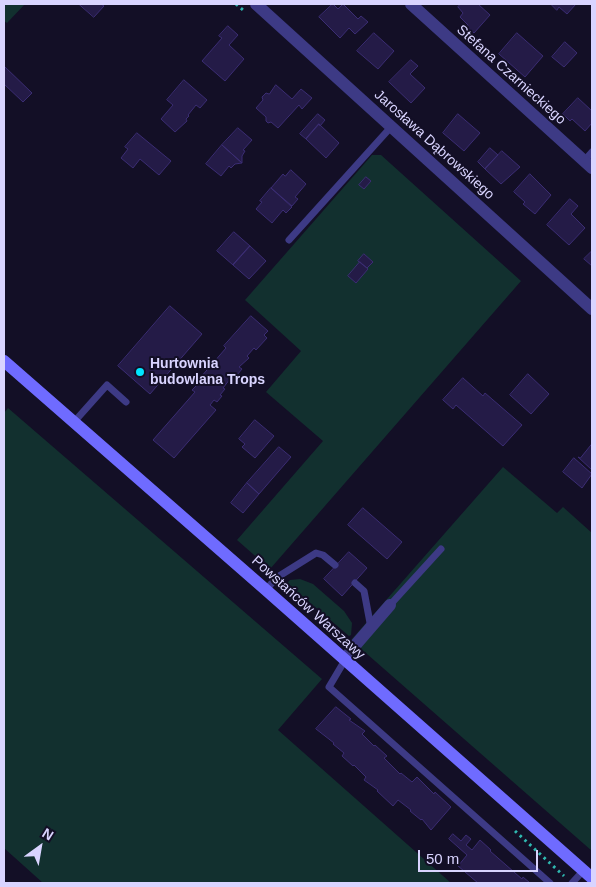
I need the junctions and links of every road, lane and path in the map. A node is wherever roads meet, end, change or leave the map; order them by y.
1 (256, 4) edge
2 (410, 4) edge
3 (391, 127) junction
4 (590, 160) edge
5 (289, 240) dead end
6 (592, 309) edge
7 (4, 361) edge
8 (126, 402) dead end
9 (74, 422) junction
10 (441, 549) dead end
11 (335, 565) dead end
12 (355, 583) dead end
13 (266, 590) junction
14 (390, 605) joint
15 (372, 628) junction
16 (345, 660) junction
17 (588, 874) edge
18 (550, 883) edge
19 (572, 883) edge

1 - 3 street, Jarosława Dąbrowskiego
2 - 4 street, Stefana Czarnieckiego
3 - 5 lane
3 - 6 street, Jarosława Dąbrowskiego
7 - 9 main road, Powstańców Warszawy
8 - 9 lane
9 - 13 main road, Powstańców Warszawy
10 - 14 lane
11 - 13 lane
12 - 15 lane
13 - 16 main road, Powstańców Warszawy
14 - 15 street
15 - 16 street
16 - 17 main road, Powstańców Warszawy
16 - 18 lane
17 - 19 lane

